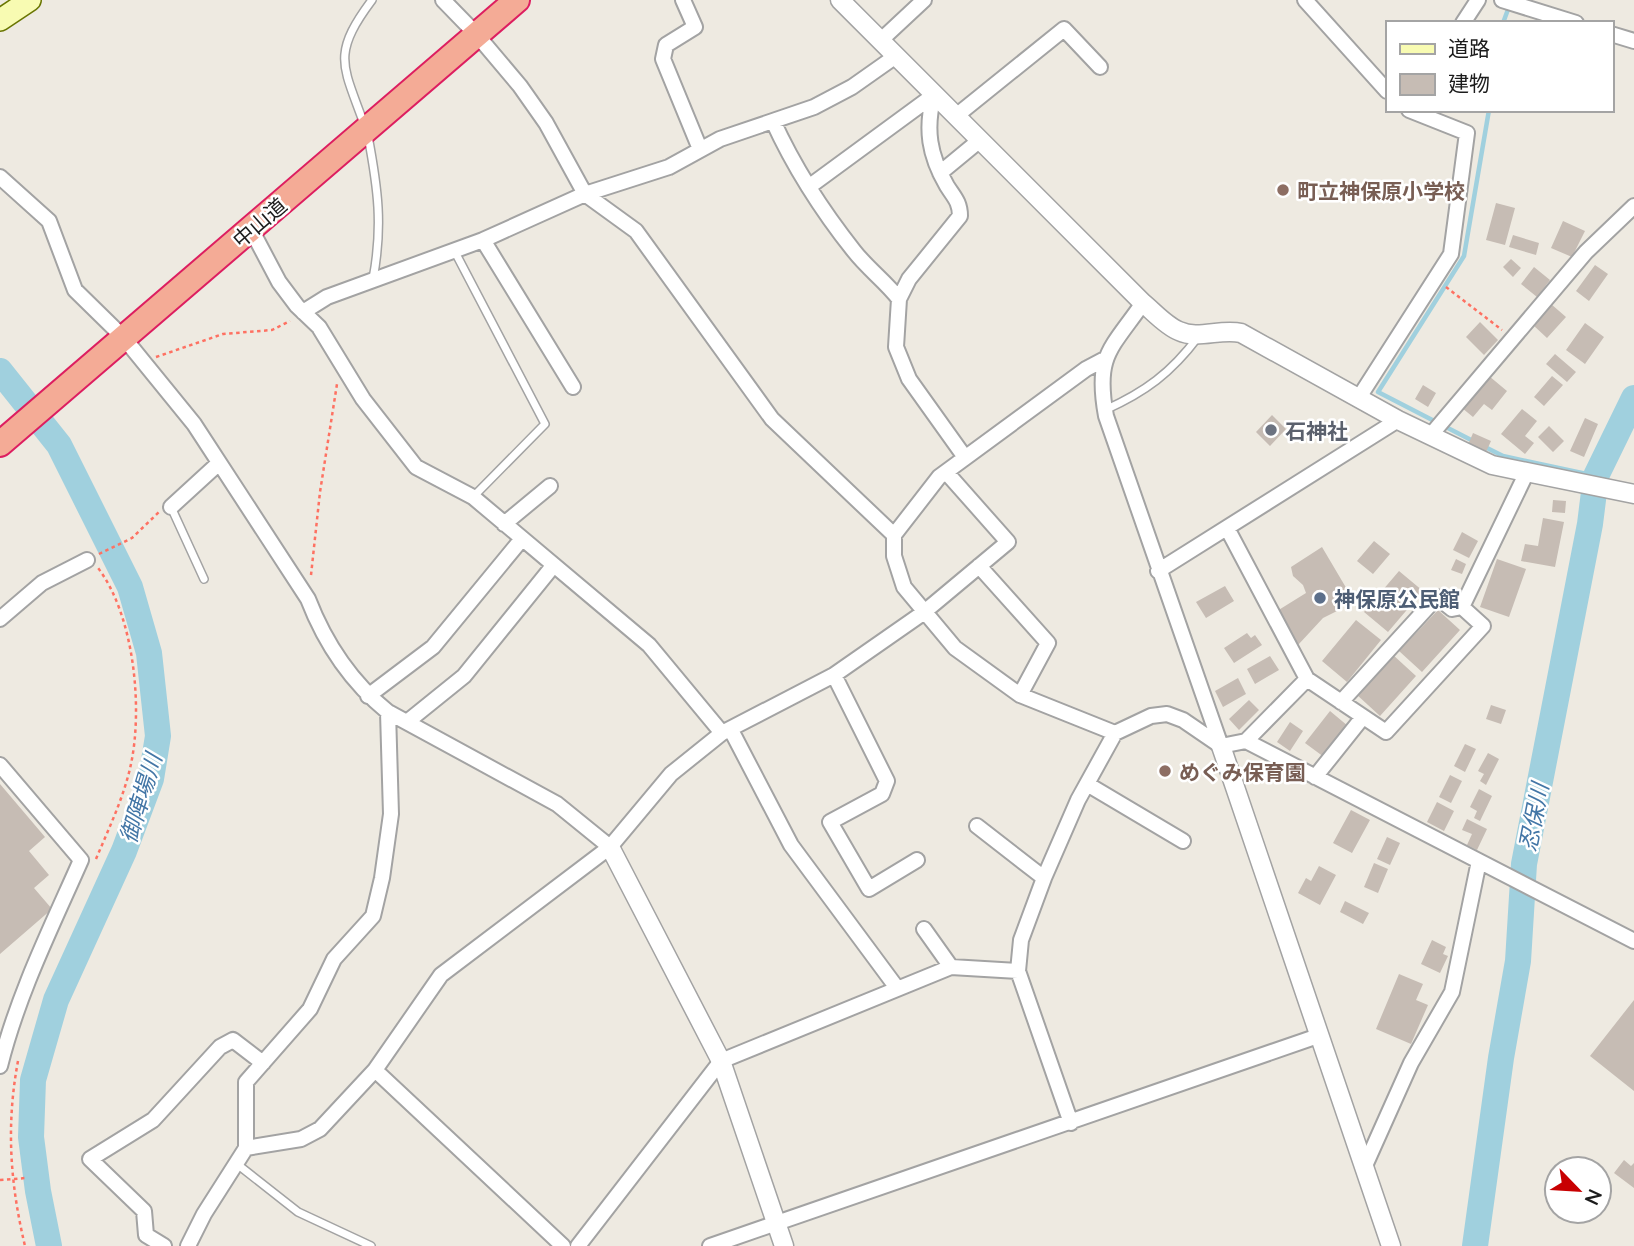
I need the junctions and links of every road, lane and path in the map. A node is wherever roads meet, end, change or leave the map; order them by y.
1 (30, 0) edge
2 (372, 0) edge
3 (443, 0) edge
4 (517, 0) edge
5 (683, 0) edge
6 (840, 0) edge
7 (924, 0) edge
8 (1305, 0) edge
9 (1478, 0) edge
10 (1503, 0) edge
11 (1523, 3) edge
12 (0, 20) edge
13 (1464, 21) edge
14 (1571, 21) edge
15 (477, 35) junction
16 (1613, 35) edge
17 (880, 41) junction
18 (1634, 41) edge
19 (896, 56) junction
20 (1100, 67) dead end
21 (1386, 90) edge
22 (934, 95) junction
23 (1414, 112) edge
24 (956, 116) junction
25 (773, 121) junction
26 (366, 130) junction
27 (980, 140) junction
28 (700, 149) junction
29 (940, 173) junction
30 (0, 177) edge
31 (810, 186) junction
32 (585, 194) junction
33 (1634, 206) edge
34 (251, 229) junction
35 (483, 240) junction
36 (455, 252) junction
37 (373, 280) junction
38 (1447, 287) dead end
39 (899, 299) junction
40 (1143, 303) junction
41 (303, 312) junction
42 (1200, 334) junction
43 (124, 338) junction
44 (1513, 338) junction
45 (341, 360) junction
46 (1103, 360) junction
47 (143, 362) junction
48 (573, 387) dead end
49 (1358, 399) junction
50 (1105, 410) junction
51 (1398, 420) junction
52 (1430, 436) junction
53 (0, 444) edge
54 (964, 456) junction
55 (219, 463) junction
56 (946, 472) junction
57 (1526, 474) junction
58 (550, 486) dead end
59 (1634, 494) edge
60 (473, 497) junction
61 (171, 507) junction
62 (504, 524) junction
63 (1227, 528) junction
64 (894, 535) junction
65 (522, 540) junction
66 (92, 557) joint
67 (553, 566) junction
68 (979, 566) junction
69 (1158, 570) junction
70 (204, 579) dead end
71 (308, 599) junction
72 (1462, 607) junction
73 (923, 613) junction
74 (0, 619) edge
75 (834, 675) junction
76 (1307, 679) junction
77 (1020, 695) junction
78 (368, 696) junction
79 (1341, 702) junction
80 (388, 712) junction
81 (1363, 717) junction
82 (407, 722) junction
83 (727, 731) junction
84 (1115, 733) junction
85 (1246, 741) junction
86 (1221, 746) junction
87 (0, 765) edge
88 (1315, 777) junction
89 (1087, 784) junction
90 (977, 827) dead end
91 (1183, 841) dead end
92 (610, 847) junction
93 (917, 860) dead end
94 (1479, 861) junction
95 (1044, 878) junction
96 (924, 929) dead end
97 (1634, 941) edge
98 (951, 967) junction
99 (1018, 971) junction
100 (897, 988) junction
101 (1318, 1036) junction
102 (721, 1062) junction
103 (262, 1063) junction
104 (0, 1066) edge
105 (375, 1070) junction
106 (1071, 1123) junction
107 (10, 1148) dead end
108 (246, 1148) junction
109 (237, 1164) junction
110 (1364, 1168) junction
111 (26, 1178) dead end
112 (0, 1180) edge
113 (12, 1180) junction
114 (776, 1223) junction
115 (25, 1246) edge
116 (164, 1246) edge
117 (188, 1246) edge
118 (371, 1246) edge
119 (563, 1246) edge
120 (578, 1246) edge
121 (710, 1246) edge
122 (784, 1246) edge
123 (1391, 1246) edge

1 - 12 main road
2 - 26 lane
3 - 15 street
4 - 15 highway, 中山道
5 - 28 street
6 - 17 street
7 - 17 street
8 - 21 street
9 - 13 street
10 - 11 street
11 - 14 street
15 - 26 highway, 中山道
15 - 32 street
16 - 18 street
17 - 19 street
19 - 22 street
19 - 25 street
20 - 24 street
22 - 24 street
22 - 29 street
22 - 31 street
23 - 49 street
24 - 27 street
25 - 28 street
25 - 31 street
26 - 34 highway, 中山道
26 - 37 lane
27 - 29 street
27 - 40 street
28 - 32 street
29 - 39 street
30 - 43 street
31 - 39 street
32 - 35 street
32 - 64 street
33 - 44 street
34 - 41 street
34 - 43 highway, 中山道
35 - 36 street
35 - 48 street
36 - 37 street
36 - 60 lane
37 - 41 street
38 - 44 path
39 - 54 street
40 - 42 street
40 - 46 street
41 - 45 street
41 - 47 path
42 - 49 street
42 - 50 lane
43 - 47 street
43 - 53 highway, 中山道
44 - 52 street
45 - 60 street
45 - 71 path
46 - 50 street
46 - 54 street
47 - 55 street
49 - 51 street
50 - 69 street
51 - 52 street
51 - 63 street
52 - 57 street
54 - 56 street
55 - 61 street
55 - 71 street
56 - 64 street
56 - 68 street
57 - 59 street
57 - 72 street
58 - 62 street
60 - 62 street
61 - 66 path
61 - 70 lane
62 - 65 street
63 - 69 street
63 - 76 street
64 - 73 street
65 - 67 street
65 - 78 street
66 - 74 street
67 - 82 street
67 - 83 street
68 - 73 street
68 - 77 street
69 - 86 street
71 - 78 street
72 - 79 street
72 - 81 street
73 - 75 street
73 - 77 street
75 - 83 street
75 - 93 street
76 - 79 street
76 - 85 street
77 - 84 street
78 - 80 street
79 - 81 street
80 - 82 street
80 - 103 street
81 - 88 street
82 - 92 street
83 - 92 street
83 - 100 street
84 - 86 street
84 - 89 street
85 - 86 street
85 - 88 street
86 - 101 street
87 - 104 street
88 - 94 street
89 - 91 street
89 - 95 street
90 - 95 street
92 - 102 street
92 - 105 street
94 - 97 street
94 - 110 street
95 - 99 street
96 - 98 street
98 - 99 street
98 - 100 street
99 - 106 street
100 - 102 street
101 - 106 street
101 - 110 street
102 - 114 street
102 - 120 street
103 - 108 street
103 - 116 street
105 - 108 street
105 - 119 street
106 - 114 street
107 - 113 path
108 - 109 street
109 - 117 street
109 - 118 lane
110 - 123 street
111 - 113 path
112 - 113 path
113 - 115 path
114 - 121 street
114 - 122 street

